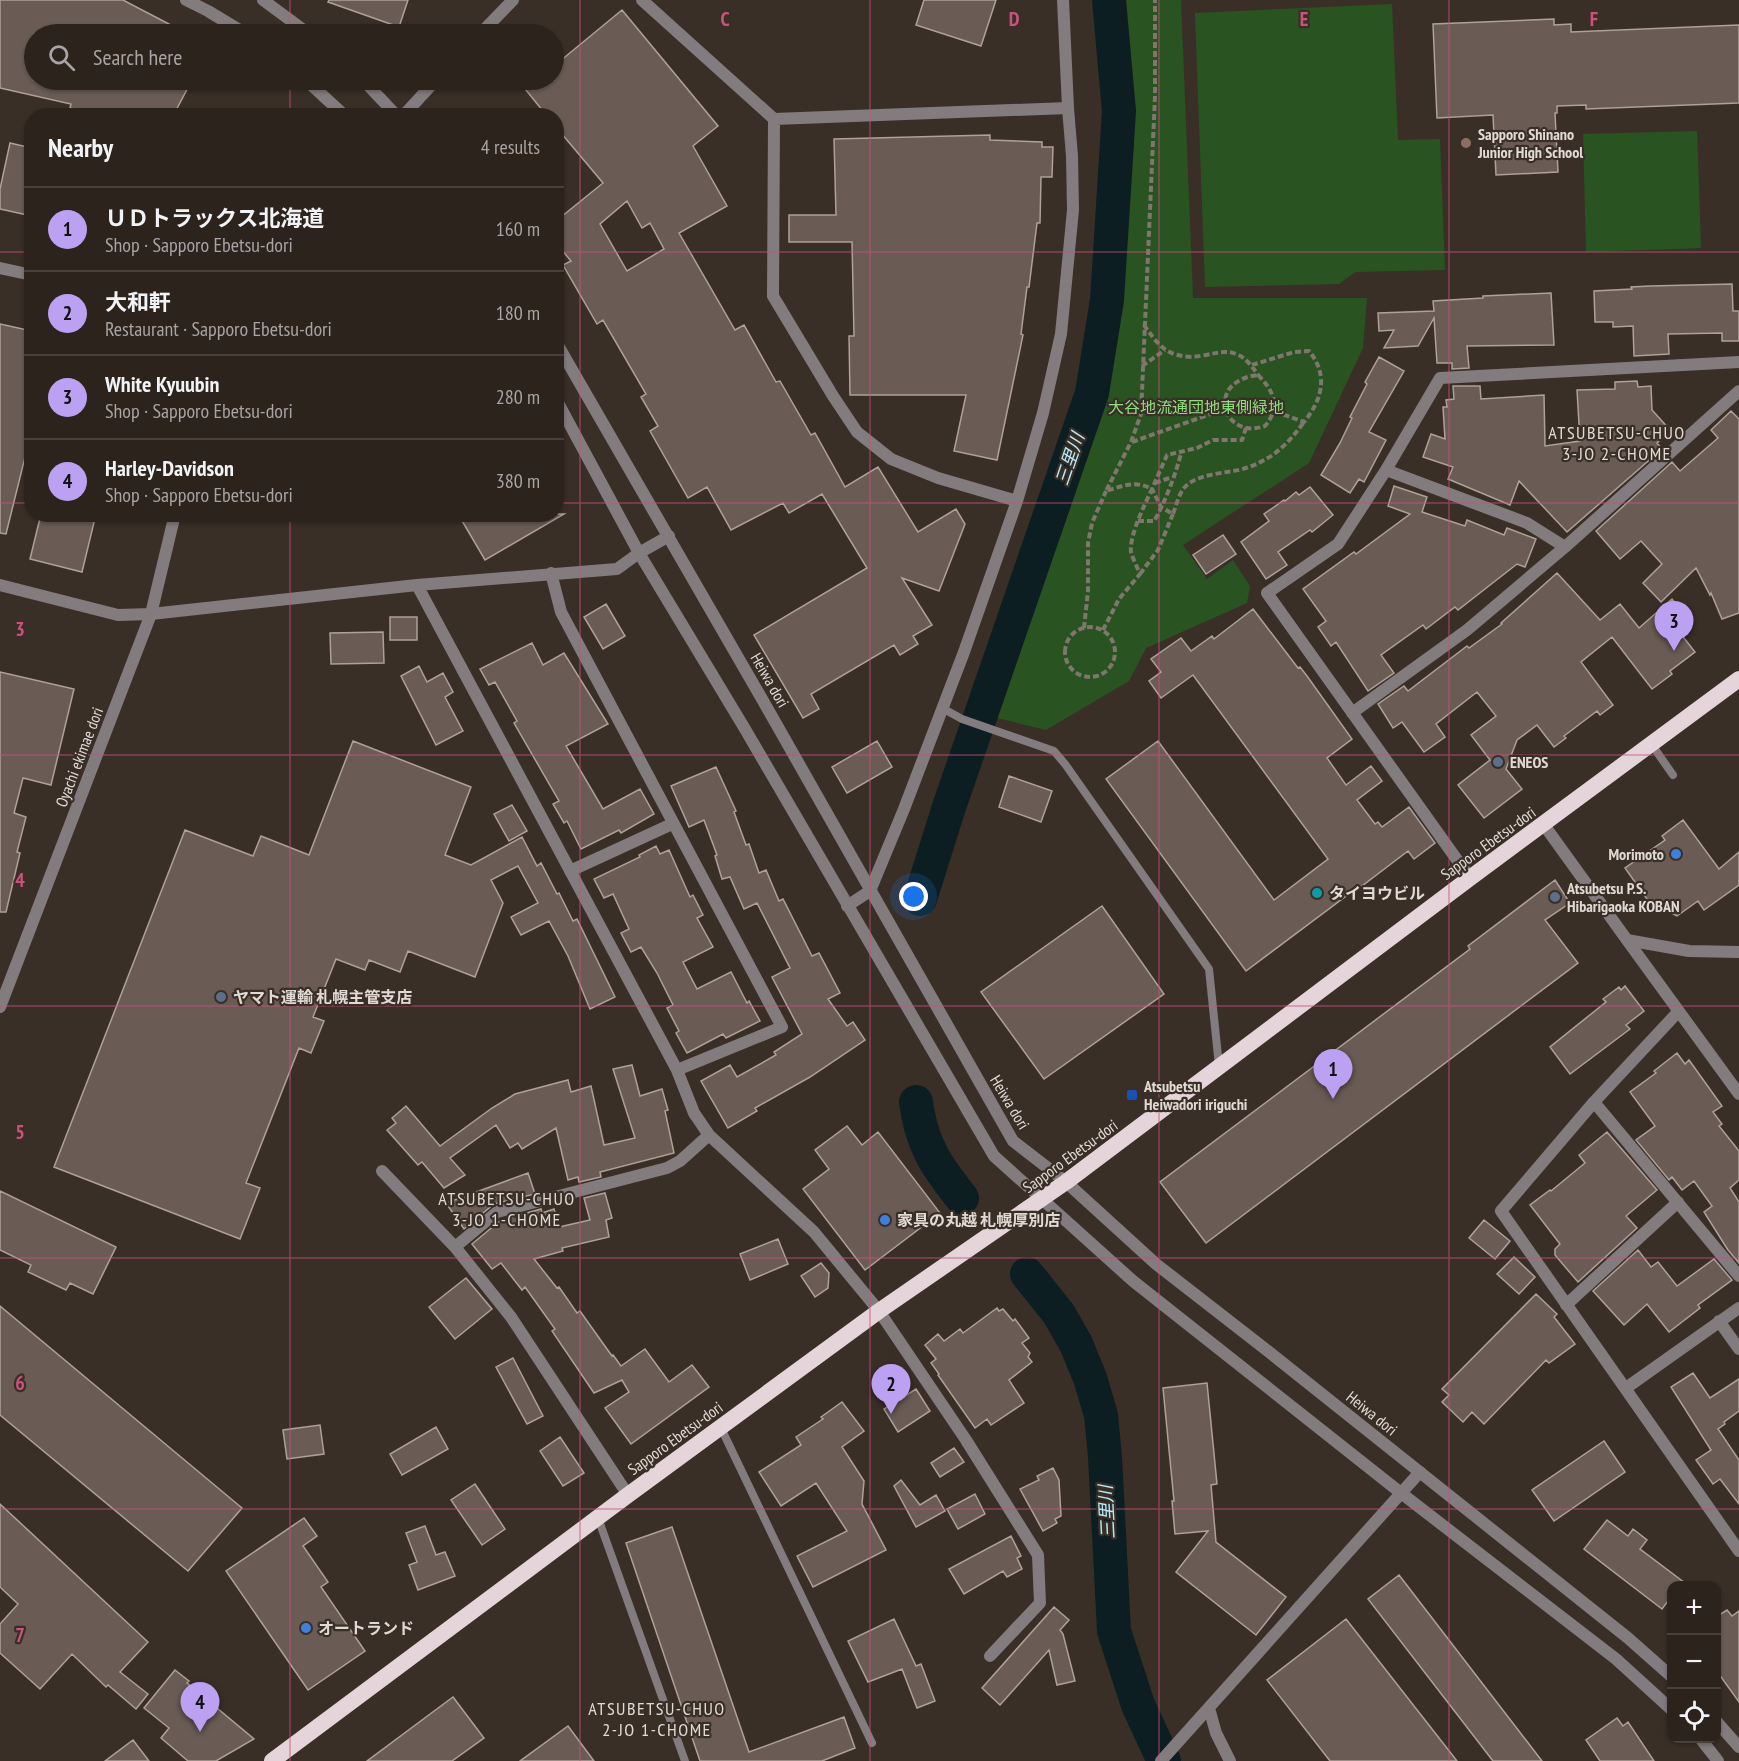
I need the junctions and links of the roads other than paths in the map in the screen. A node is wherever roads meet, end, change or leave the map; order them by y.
1 (186, 0) edge
2 (263, 0) edge
3 (513, 0) edge
4 (642, 0) edge
5 (1063, 0) edge
6 (229, 24) edge
7 (295, 24) edge
8 (490, 24) edge
9 (317, 90) edge
10 (372, 90) edge
11 (427, 90) edge
12 (336, 108) edge
13 (389, 108) edge
14 (410, 108) edge
15 (1068, 108) junction
16 (774, 119) junction
17 (0, 268) edge
18 (24, 273) edge
19 (564, 356) edge
20 (1739, 362) edge
21 (1739, 391) edge
22 (564, 414) edge
23 (1386, 471) junction
24 (1017, 501) junction
25 (173, 522) edge
26 (669, 536) junction
27 (1565, 547) junction
28 (639, 553) junction
29 (551, 573) junction
30 (0, 585) edge
31 (417, 585) junction
32 (151, 614) junction
33 (1739, 679) edge
34 (942, 708) junction
35 (1352, 713) junction
36 (1652, 745) junction
37 (1673, 775) dead end
38 (672, 824) junction
39 (1544, 825) junction
40 (570, 871) junction
41 (1470, 878) junction
42 (870, 891) junction
43 (847, 906) junction
44 (1627, 940) junction
45 (1739, 952) edge
46 (0, 1007) edge
47 (1678, 1012) junction
48 (1219, 1068) junction
49 (677, 1070) junction
50 (1739, 1094) edge
51 (1594, 1102) junction
52 (709, 1135) junction
53 (382, 1171) dead end
54 (1066, 1182) junction
55 (1043, 1199) junction
56 (1678, 1202) junction
57 (455, 1247) junction
58 (1739, 1276) edge
59 (1566, 1305) junction
60 (1739, 1308) edge
61 (879, 1311) junction
62 (1719, 1321) junction
63 (1739, 1349) edge
64 (1626, 1388) junction
65 (720, 1427) junction
66 (1420, 1472) junction
67 (1401, 1493) junction
68 (628, 1495) junction
69 (598, 1518) junction
70 (1739, 1551) edge
71 (990, 1656) dead end
72 (1667, 1673) edge
73 (1667, 1706) edge
74 (1209, 1708) junction
75 (1721, 1727) edge
76 (872, 1743) dead end
77 (1704, 1743) edge
78 (1739, 1747) edge
79 (272, 1761) edge
80 (685, 1761) edge
81 (1161, 1761) edge
82 (1230, 1761) edge
83 (1718, 1761) edge

1 - 6 street
2 - 7 street
3 - 8 street
4 - 16 street
5 - 15 street
9 - 12 street
10 - 13 street
11 - 14 street
15 - 16 street
15 - 24 street
16 - 24 street
17 - 18 street
19 - 26 street, Heiwa dori
20 - 23 street
21 - 27 street
22 - 28 street
23 - 27 street
23 - 35 street
24 - 34 street
25 - 32 street, Oyachi ekimae dori
26 - 28 street
26 - 42 street, Heiwa dori
27 - 35 street
28 - 29 street
28 - 43 street
29 - 31 street
29 - 38 street
30 - 32 street
31 - 32 street
31 - 40 street
32 - 46 street, Oyachi ekimae dori
33 - 36 highway, Sapporo Ebetsu-dori
34 - 42 street
34 - 48 lane
35 - 41 street
36 - 37 lane
36 - 39 highway, Sapporo Ebetsu-dori
38 - 40 street
38 - 49 street
39 - 41 highway, Sapporo Ebetsu-dori
39 - 44 street
40 - 49 street
41 - 48 highway, Sapporo Ebetsu-dori
42 - 43 street
42 - 54 street, Heiwa dori
43 - 55 street
44 - 45 street
44 - 47 street
47 - 50 street
47 - 51 street
48 - 54 highway, Sapporo Ebetsu-dori
49 - 52 street
51 - 56 street
51 - 59 street
52 - 57 street
52 - 61 street
53 - 57 street
54 - 55 highway, Sapporo Ebetsu-dori
54 - 66 street, Heiwa dori
55 - 61 highway, Sapporo Ebetsu-dori
55 - 67 street
56 - 58 street
56 - 59 street
57 - 68 street
59 - 64 street
60 - 62 street
61 - 65 highway, Sapporo Ebetsu-dori
61 - 71 street
62 - 63 street
62 - 64 street
64 - 70 street
65 - 68 highway, Sapporo Ebetsu-dori
65 - 76 lane
66 - 67 street
66 - 72 street, Heiwa dori
67 - 73 street
67 - 74 street
68 - 69 highway, Sapporo Ebetsu-dori
69 - 79 highway, Sapporo Ebetsu-dori
69 - 80 lane
74 - 81 street
74 - 82 street
75 - 78 street
77 - 83 street

